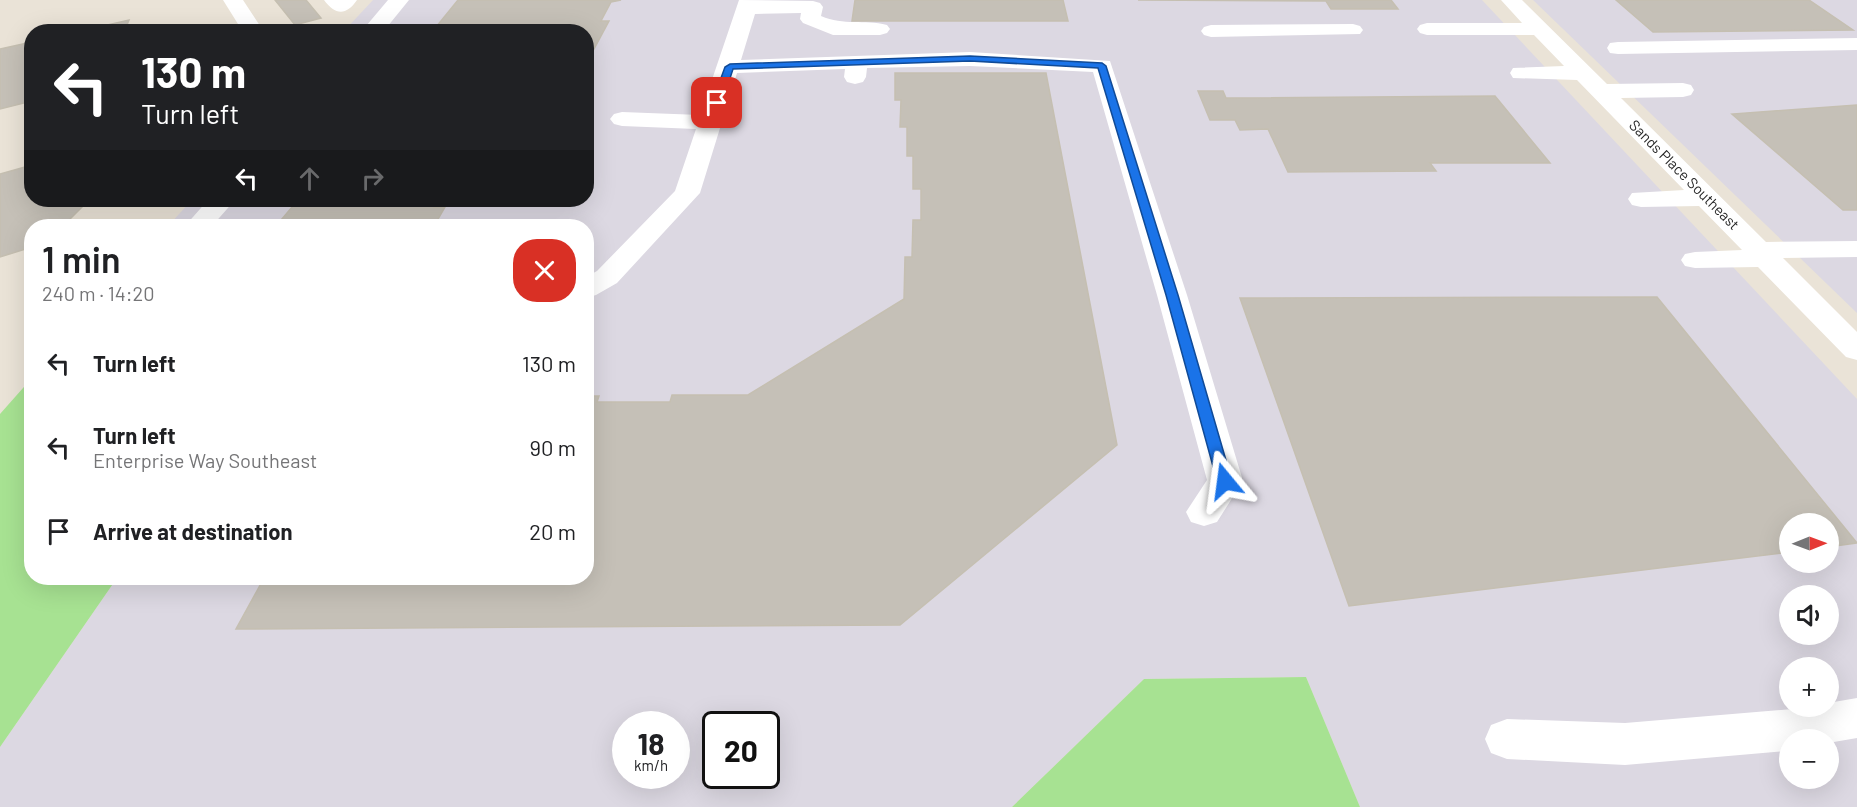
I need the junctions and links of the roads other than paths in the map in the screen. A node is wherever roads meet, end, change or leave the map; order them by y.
1 (233, 0) edge
2 (334, 0) edge
3 (347, 0) edge
4 (399, 0) edge
5 (1511, 0) edge
6 (748, 4) edge
7 (249, 24) edge
8 (378, 24) edge
9 (880, 29) dead end
10 (1427, 29) dead end
11 (1540, 29) junction
12 (1353, 30) dead end
13 (1211, 31) dead end
14 (1857, 44) edge
15 (1581, 55) junction
16 (730, 67) junction
17 (1521, 73) dead end
18 (1683, 90) dead end
19 (1601, 91) junction
20 (622, 119) dead end
21 (711, 122) junction
22 (1707, 198) junction
23 (1641, 199) dead end
24 (216, 207) edge
25 (204, 219) edge
26 (1857, 249) edge
27 (1762, 254) junction
28 (1695, 260) dead end
29 (594, 285) edge
30 (1857, 350) edge
31 (1204, 512) dead end
32 (1857, 718) edge
33 (1507, 739) dead end

1 - 7 street
2 - 3 street
4 - 8 street
5 - 11 street, Sands Place Southeast
6 - 9 street
6 - 16 street
10 - 11 street
11 - 15 street, Sands Place Southeast
12 - 13 street
14 - 15 street
15 - 17 street
15 - 19 street, Sands Place Southeast
16 - 21 street
16 - 31 street
18 - 19 street
19 - 22 street, Sands Place Southeast
20 - 21 street
21 - 29 street
22 - 23 street
22 - 27 street, Sands Place Southeast
24 - 25 street
26 - 27 street
27 - 28 street
27 - 30 street, Sands Place Southeast
32 - 33 street

